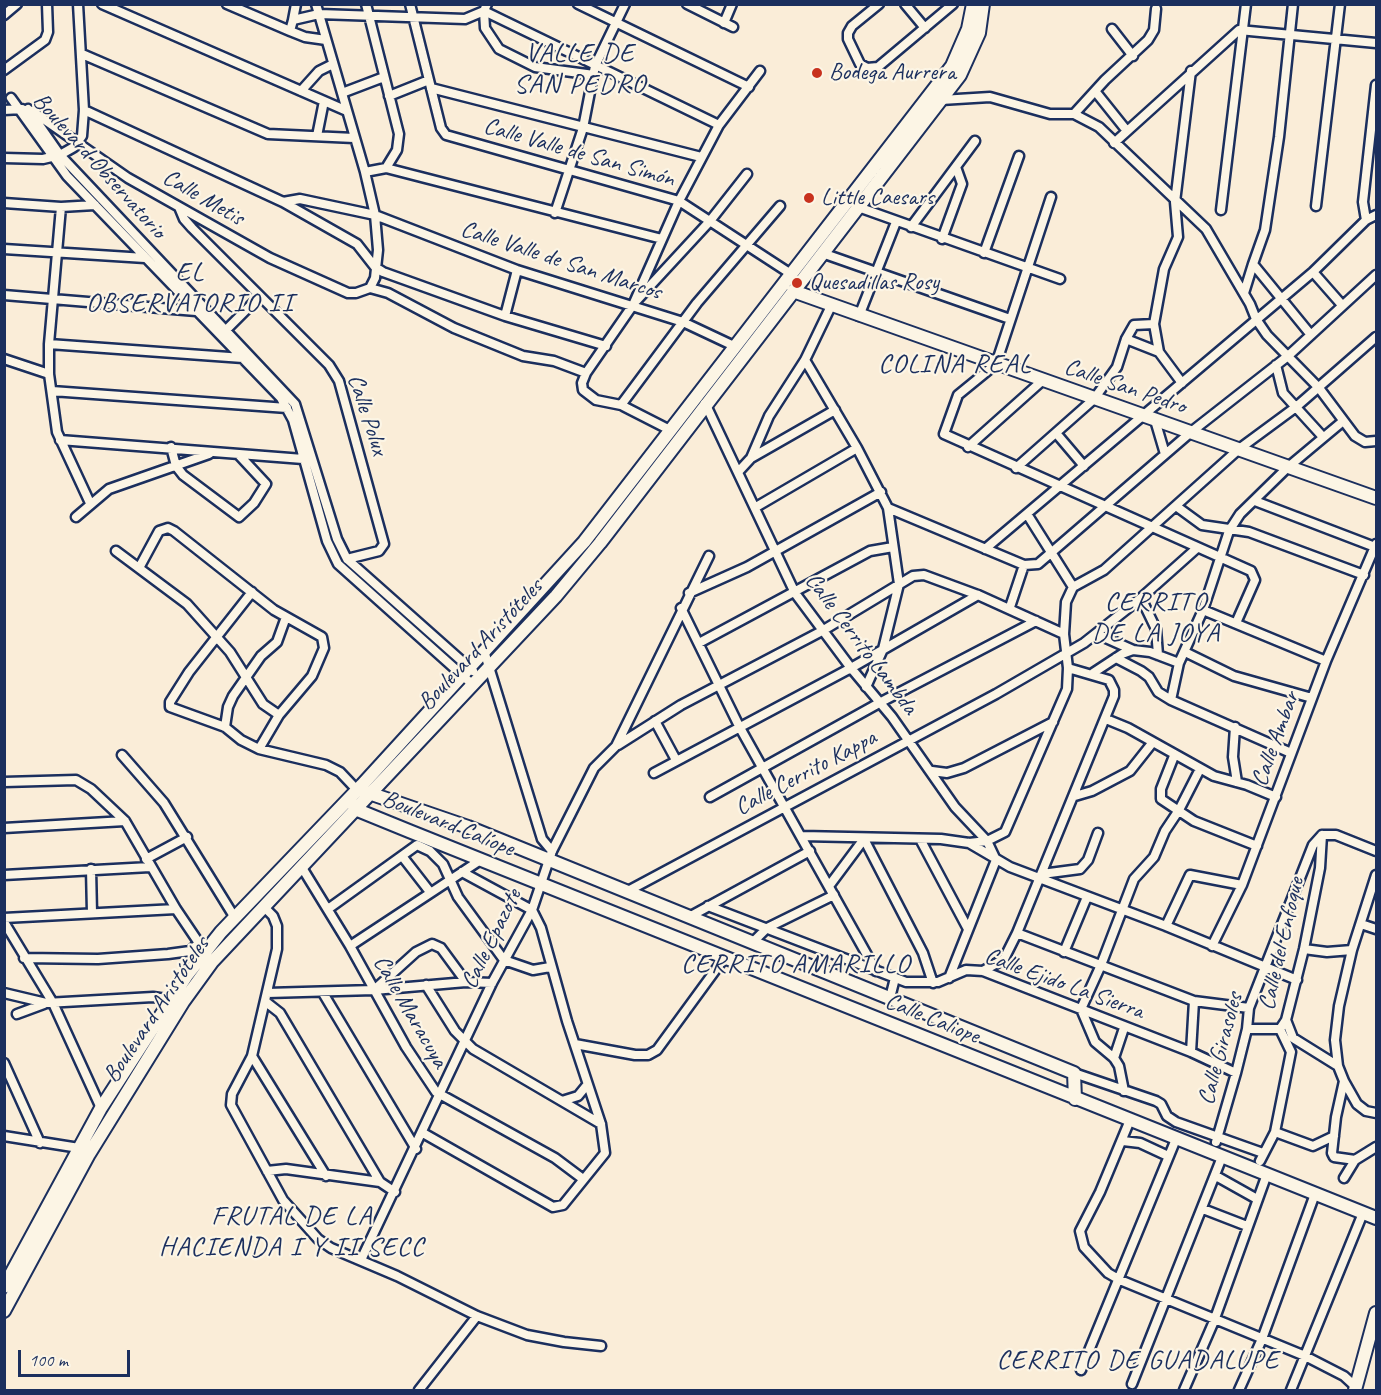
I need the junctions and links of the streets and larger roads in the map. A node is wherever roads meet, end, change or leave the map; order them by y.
1 (17, 4) edge
2 (47, 4) edge
3 (78, 4) edge
4 (102, 4) edge
5 (227, 4) edge
6 (296, 4) edge
7 (316, 4) edge
8 (366, 4) edge
9 (410, 4) edge
10 (578, 4) edge
11 (625, 4) edge
12 (687, 4) edge
13 (732, 4) edge
14 (879, 4) edge
15 (905, 4) edge
16 (953, 4) edge
17 (973, 4) edge
18 (983, 4) edge
19 (1246, 4) edge
20 (1293, 4) edge
21 (1340, 4) edge
22 (486, 8) edge
23 (1156, 9) dead end
24 (319, 14) junction
25 (4, 15) edge
26 (368, 15) junction
27 (412, 18) junction
28 (293, 20) junction
29 (616, 22) junction
30 (724, 22) junction
31 (734, 27) dead end
32 (925, 27) junction
33 (1112, 29) dead end
34 (1243, 29) junction
35 (290, 31) junction
36 (1289, 33) junction
37 (1335, 39) junction
38 (326, 40) junction
39 (1377, 43) edge
40 (82, 54) junction
41 (1133, 56) junction
42 (333, 64) junction
43 (4, 70) edge
44 (595, 70) junction
45 (760, 71) dead end
46 (1191, 71) junction
47 (384, 77) junction
48 (430, 84) junction
49 (1377, 85) edge
50 (749, 87) junction
51 (301, 91) junction
52 (1095, 91) junction
53 (342, 93) junction
54 (8, 96) edge
55 (389, 96) junction
56 (941, 100) junction
57 (324, 101) junction
58 (28, 109) junction
59 (4, 110) edge
60 (18, 110) junction
61 (84, 110) junction
62 (347, 111) junction
63 (1074, 114) junction
64 (719, 125) junction
65 (583, 128) junction
66 (1127, 131) junction
67 (317, 136) junction
68 (354, 138) junction
69 (975, 141) dead end
70 (1114, 143) junction
71 (77, 144) junction
72 (886, 152) junction
73 (56, 156) junction
74 (1019, 156) dead end
75 (4, 158) edge
76 (701, 158) junction
77 (893, 163) junction
78 (956, 167) junction
79 (386, 168) junction
80 (569, 170) junction
81 (365, 172) junction
82 (747, 174) dead end
83 (1051, 197) dead end
84 (679, 201) junction
85 (283, 202) junction
86 (1175, 202) junction
87 (4, 203) edge
88 (861, 204) junction
89 (95, 205) junction
90 (780, 206) dead end
91 (1316, 206) dead end
92 (61, 207) junction
93 (179, 207) junction
94 (1221, 210) dead end
95 (555, 213) junction
96 (375, 215) junction
97 (1377, 215) edge
98 (1366, 220) junction
99 (710, 221) junction
100 (896, 222) junction
101 (911, 227) junction
102 (221, 231) junction
103 (662, 239) junction
104 (942, 239) junction
105 (208, 242) junction
106 (747, 244) junction
107 (4, 249) edge
108 (58, 253) junction
109 (822, 253) junction
110 (984, 253) junction
111 (144, 258) junction
112 (156, 259) junction
113 (1253, 264) junction
114 (375, 267) junction
115 (1026, 267) junction
116 (517, 270) junction
117 (877, 272) junction
118 (1313, 272) junction
119 (790, 274) junction
120 (1377, 275) edge
121 (1060, 279) dead end
122 (370, 288) junction
123 (793, 291) junction
124 (1244, 293) junction
125 (4, 295) edge
126 (260, 296) junction
127 (53, 298) junction
128 (1281, 299) junction
129 (633, 305) junction
130 (1342, 305) junction
131 (831, 306) junction
132 (196, 311) junction
133 (506, 316) junction
134 (859, 316) junction
135 (1010, 319) junction
136 (1256, 319) junction
137 (683, 322) junction
138 (1154, 324) junction
139 (226, 330) junction
140 (1311, 335) junction
141 (1377, 338) edge
142 (1126, 339) junction
143 (49, 344) junction
144 (606, 346) junction
145 (739, 350) junction
146 (1159, 352) junction
147 (1288, 356) junction
148 (242, 358) junction
149 (4, 359) edge
150 (254, 359) junction
151 (805, 360) junction
152 (996, 364) junction
153 (1276, 365) junction
154 (586, 373) junction
155 (49, 374) junction
156 (1043, 380) junction
157 (1182, 383) junction
158 (1319, 388) junction
159 (52, 391) junction
160 (1094, 399) junction
161 (705, 404) junction
162 (621, 405) junction
163 (1296, 407) junction
164 (287, 408) junction
165 (835, 410) junction
166 (1149, 418) junction
167 (1342, 422) junction
168 (670, 430) junction
169 (1191, 432) junction
170 (1056, 433) junction
171 (1323, 437) junction
172 (60, 440) junction
173 (1377, 441) edge
174 (171, 447) junction
175 (968, 447) junction
176 (857, 448) junction
177 (1239, 449) junction
178 (212, 453) junction
179 (1165, 454) junction
180 (239, 455) junction
181 (751, 458) junction
182 (303, 459) junction
183 (176, 466) junction
184 (1084, 466) junction
185 (1016, 468) junction
186 (1287, 468) junction
187 (739, 471) junction
188 (1062, 485) junction
189 (880, 492) junction
190 (1377, 498) edge
191 (1255, 501) junction
192 (90, 503) junction
193 (1106, 505) junction
194 (1176, 506) junction
195 (756, 507) junction
196 (888, 508) junction
197 (1027, 514) junction
198 (76, 517) dead end
199 (1152, 528) junction
200 (1229, 531) junction
201 (337, 539) junction
202 (327, 541) junction
203 (893, 548) junction
204 (1197, 548) junction
205 (986, 549) junction
206 (775, 550) junction
207 (1375, 550) edge
208 (116, 551) dead end
209 (1052, 551) junction
210 (709, 556) dead end
211 (1221, 557) junction
212 (347, 559) junction
213 (1024, 565) junction
214 (139, 568) junction
215 (1364, 575) junction
216 (899, 584) junction
217 (1073, 587) junction
218 (252, 592) junction
219 (795, 592) junction
220 (689, 593) junction
221 (978, 595) junction
222 (1141, 598) junction
223 (1010, 607) junction
224 (681, 608) junction
225 (1203, 610) junction
226 (286, 617) junction
227 (1036, 621) junction
228 (1236, 623) junction
229 (822, 631) junction
230 (1064, 634) junction
231 (1097, 634) junction
232 (215, 636) junction
233 (699, 643) junction
234 (883, 650) junction
235 (1133, 650) junction
236 (1185, 652) junction
237 (1067, 653) junction
238 (485, 654) junction
239 (1158, 655) junction
240 (1116, 658) junction
241 (1326, 661) junction
242 (1179, 663) junction
243 (489, 666) junction
244 (851, 668) junction
245 (1068, 668) junction
246 (1093, 673) junction
247 (471, 676) junction
248 (246, 677) junction
249 (718, 685) junction
250 (866, 687) junction
251 (1312, 698) junction
252 (1171, 700) junction
253 (881, 702) junction
254 (279, 715) junction
255 (1106, 719) junction
256 (655, 721) junction
257 (1053, 722) junction
258 (740, 726) junction
259 (225, 727) junction
260 (1234, 727) junction
261 (909, 740) junction
262 (1153, 742) junction
263 (616, 746) junction
264 (259, 749) junction
265 (1291, 753) junction
266 (122, 754) dead end
267 (1174, 756) junction
268 (676, 760) junction
269 (762, 768) junction
270 (1200, 769) junction
271 (932, 771) junction
272 (654, 773) dead end
273 (4, 782) edge
274 (1237, 782) junction
275 (362, 791) junction
276 (1075, 796) junction
277 (710, 797) dead end
278 (1276, 797) junction
279 (350, 806) junction
280 (784, 806) junction
281 (1179, 810) junction
282 (368, 814) junction
283 (125, 821) junction
284 (4, 828) edge
285 (1098, 833) dead end
286 (1322, 835) junction
287 (802, 836) junction
288 (187, 837) junction
289 (326, 838) junction
290 (864, 839) junction
291 (920, 839) junction
292 (987, 841) junction
293 (969, 843) junction
294 (418, 844) junction
295 (1257, 846) junction
296 (810, 851) junction
297 (1377, 851) edge
298 (402, 856) junction
299 (550, 856) junction
300 (482, 859) junction
301 (996, 860) junction
302 (148, 863) junction
303 (300, 866) junction
304 (92, 869) junction
305 (462, 872) junction
306 (4, 875) edge
307 (1377, 875) edge
308 (1042, 876) junction
309 (448, 880) junction
310 (540, 883) junction
311 (1242, 885) junction
312 (830, 886) junction
313 (430, 892) junction
314 (626, 892) junction
315 (834, 895) junction
316 (1087, 897) junction
317 (263, 906) junction
318 (708, 906) junction
319 (176, 909) junction
320 (328, 909) junction
321 (1121, 909) junction
322 (532, 910) junction
323 (92, 913) junction
324 (689, 917) junction
325 (235, 918) junction
326 (4, 920) edge
327 (1361, 924) junction
328 (1166, 926) junction
329 (522, 927) junction
330 (541, 928) junction
331 (767, 928) junction
332 (968, 929) junction
333 (1377, 929) edge
334 (1017, 933) junction
335 (753, 942) junction
336 (350, 946) junction
337 (1212, 946) junction
338 (202, 948) junction
339 (1304, 949) junction
340 (1352, 950) junction
341 (1064, 952) junction
342 (725, 957) junction
343 (24, 958) junction
344 (504, 960) junction
345 (1101, 965) junction
346 (550, 967) junction
347 (1266, 969) junction
348 (983, 970) junction
349 (876, 971) junction
350 (895, 978) junction
351 (950, 978) junction
352 (1297, 980) junction
353 (466, 982) junction
354 (492, 983) junction
355 (933, 983) junction
356 (426, 985) junction
357 (374, 990) junction
358 (4, 993) edge
359 (323, 993) junction
360 (267, 998) junction
361 (890, 998) junction
362 (170, 999) junction
363 (1194, 1001) junction
364 (183, 1002) junction
365 (49, 1003) junction
366 (1249, 1008) junction
367 (1081, 1009) junction
368 (17, 1014) dead end
369 (1286, 1020) junction
370 (1124, 1028) junction
371 (1247, 1029) junction
372 (1280, 1029) junction
373 (466, 1042) junction
374 (575, 1044) junction
375 (1191, 1052) junction
376 (252, 1056) junction
377 (1114, 1058) junction
378 (5, 1065) edge
379 (1338, 1066) junction
380 (1074, 1073) junction
381 (1236, 1073) junction
382 (1344, 1081) junction
383 (587, 1085) junction
384 (1124, 1091) junction
385 (441, 1095) junction
386 (1075, 1099) junction
387 (562, 1101) junction
388 (101, 1108) junction
389 (1377, 1113) edge
390 (1130, 1120) junction
391 (601, 1124) junction
392 (1275, 1132) junction
393 (423, 1133) junction
394 (4, 1136) edge
395 (1334, 1136) junction
396 (1176, 1139) junction
397 (1217, 1139) junction
398 (1123, 1141) junction
399 (40, 1143) junction
400 (1377, 1147) edge
401 (79, 1148) junction
402 (416, 1149) junction
403 (1168, 1156) junction
404 (1222, 1156) junction
405 (1261, 1157) joint
406 (1355, 1161) junction
407 (267, 1170) junction
408 (1267, 1174) junction
409 (327, 1176) junction
410 (1216, 1176) junction
411 (1344, 1178) dead end
412 (583, 1179) junction
413 (380, 1182) junction
414 (395, 1192) junction
415 (1315, 1194) junction
416 (1257, 1199) junction
417 (1203, 1209) junction
418 (1363, 1213) junction
419 (1377, 1218) edge
420 (1247, 1226) junction
421 (361, 1260) junction
422 (1120, 1280) junction
423 (4, 1287) edge
424 (1167, 1300) junction
425 (4, 1311) edge
426 (1377, 1313) edge
427 (477, 1316) junction
428 (1214, 1321) junction
429 (1262, 1339) junction
430 (601, 1346) dead end
431 (1305, 1356) junction
432 (1081, 1370) dead end
433 (1132, 1384) dead end
434 (1355, 1389) edge
435 (419, 1390) edge
436 (1184, 1390) edge
437 (1239, 1390) edge
438 (1291, 1390) edge

1 - 25 street
2 - 43 street
3 - 40 street
4 - 51 street
5 - 35 street
6 - 28 street
7 - 24 street
8 - 26 street
9 - 27 street
10 - 29 street
11 - 29 street
12 - 30 street
13 - 30 street
14 - 32 street
15 - 32 street
16 - 32 street
17 - 72 street, Boulevard Aristóteles
18 - 56 street, Boulevard Aristóteles
19 - 34 street
20 - 36 street
21 - 37 street
22 - 27 street
22 - 44 street
22 - 44 street
23 - 41 street
24 - 26 street
24 - 28 street
24 - 38 street
26 - 27 street
26 - 47 street
27 - 48 street
28 - 35 street
29 - 44 street
29 - 50 street
30 - 31 street
33 - 41 street
34 - 36 street
34 - 46 street
34 - 94 street
35 - 38 street
36 - 37 street
36 - 113 street
37 - 39 street
37 - 91 street
38 - 42 street
40 - 61 street
40 - 67 street
41 - 52 street
42 - 51 street
42 - 53 street
44 - 64 street
44 - 65 street
45 - 50 street
46 - 66 street
46 - 86 street
47 - 53 street
47 - 55 street
48 - 55 street
48 - 65 street
48 - 80 street, Calle Valle de San Simón
49 - 98 street
50 - 64 street
51 - 57 street
52 - 63 street
52 - 66 street
53 - 62 street
54 - 58 street, Boulevard Observatorio
54 - 60 street, Boulevard Observatorio
55 - 79 street
56 - 63 street
56 - 77 street, Boulevard Aristóteles
57 - 62 street
57 - 67 street
58 - 60 street
58 - 71 street, Calle Metis
58 - 73 street, Boulevard Observatorio
59 - 60 street
60 - 73 street, Boulevard Observatorio
61 - 71 street
61 - 85 street
62 - 68 street
63 - 70 street
64 - 76 street
65 - 76 street
65 - 80 street
66 - 70 street
67 - 68 street
68 - 81 street
69 - 78 street
70 - 86 street
71 - 73 street
71 - 93 street, Calle Metis
72 - 77 street
72 - 119 street, Boulevard Aristóteles
73 - 75 street
73 - 89 street, Boulevard Observatorio
73 - 112 street, Boulevard Observatorio
74 - 110 street
76 - 84 street
77 - 88 street, Boulevard Aristóteles
78 - 101 street
78 - 104 street
79 - 81 street
79 - 95 street
80 - 84 street, Calle Valle de San Simón
80 - 95 street
81 - 96 street
82 - 99 street
83 - 115 street
84 - 99 street, Calle Valle de San Simón
84 - 103 street
85 - 96 street, Calle Valle de San Marcos
85 - 114 street
86 - 124 street
86 - 138 street
87 - 92 street
88 - 100 street
88 - 109 street, Boulevard Aristóteles
89 - 92 street
89 - 111 street, Boulevard Observatorio
90 - 106 street
92 - 108 street
93 - 102 street, Calle Metis
93 - 105 street, Calle Polux
95 - 103 street
96 - 114 street
96 - 116 street, Calle Valle de San Marcos
97 - 98 street
98 - 118 street
99 - 106 street, Calle Valle de San Simón
99 - 129 street
100 - 101 street
100 - 117 street
101 - 104 street
102 - 105 street
102 - 122 street, Calle Metis
103 - 129 street
104 - 110 street
105 - 126 street, Calle Polux
106 - 119 street, Calle Valle de San Simón
106 - 137 street
107 - 108 street
108 - 111 street
108 - 127 street
109 - 117 street
109 - 123 street, Boulevard Aristóteles
110 - 115 street
111 - 112 street
111 - 132 street, Boulevard Observatorio
112 - 139 street, Boulevard Observatorio
113 - 124 street
113 - 128 street
114 - 122 street
114 - 133 street
115 - 121 street
115 - 135 street
116 - 129 street, Calle Valle de San Marcos
116 - 133 street
117 - 134 street
117 - 135 street
118 - 128 street
118 - 130 street
119 - 145 street, Boulevard Aristóteles
120 - 130 street
122 - 154 street
123 - 131 street, Calle San Pedro
123 - 145 street, Boulevard Aristóteles
124 - 136 street
125 - 127 street
126 - 139 street
126 - 212 street, Calle Polux
127 - 132 street
127 - 143 street
128 - 136 street
128 - 140 street
129 - 137 street, Calle Valle de San Marcos
129 - 144 street
130 - 140 street
131 - 134 street, Calle San Pedro
131 - 151 street
132 - 148 street, Boulevard Observatorio
133 - 144 street
134 - 152 street, Calle San Pedro
135 - 152 street
136 - 147 street
136 - 157 street
137 - 145 street, Calle Valle de San Marcos
137 - 162 street
138 - 142 street
138 - 146 street
139 - 150 street, Boulevard Observatorio
140 - 147 street
141 - 158 street
142 - 146 street
142 - 160 street
143 - 148 street
143 - 155 street
144 - 154 street
145 - 161 street, Boulevard Aristóteles
145 - 168 street, Boulevard Aristóteles
146 - 157 street
147 - 153 street
147 - 158 street
148 - 150 street
148 - 164 street, Boulevard Observatorio
149 - 155 street
150 - 201 street, Boulevard Observatorio
151 - 165 street
151 - 181 street
152 - 156 street, Calle San Pedro
152 - 175 street
153 - 163 street
153 - 169 street
154 - 162 street
155 - 159 street
156 - 160 street, Calle San Pedro
156 - 175 street
157 - 166 street
158 - 163 street
158 - 167 street
159 - 164 street
159 - 172 street
160 - 166 street, Calle San Pedro
160 - 170 street
161 - 187 street, Calle Cerrito Lambda
161 - 243 street, Boulevard Aristóteles
162 - 168 street
163 - 171 street
163 - 177 street
164 - 182 street, Boulevard Observatorio
165 - 176 street
165 - 181 street
166 - 169 street, Calle San Pedro
166 - 179 street
166 - 184 street
167 - 171 street
167 - 173 street
168 - 238 street, Boulevard Aristóteles
169 - 177 street, Calle San Pedro
169 - 179 street
170 - 184 street
170 - 185 street
171 - 186 street
172 - 174 street
172 - 192 street
174 - 178 street
174 - 183 street
175 - 185 street
176 - 189 street
176 - 195 street
177 - 186 street, Calle San Pedro
177 - 194 street
178 - 180 street
178 - 183 street
179 - 193 street
180 - 182 street
180 - 183 street
181 - 187 street
182 - 202 street, Boulevard Observatorio
183 - 192 street
184 - 188 street
185 - 188 street
186 - 190 street, Calle San Pedro
186 - 191 street
187 - 195 street, Calle Cerrito Lambda
188 - 193 street
188 - 197 street
189 - 196 street
189 - 206 street
191 - 200 street
191 - 207 street
192 - 198 street
193 - 199 street
193 - 209 street
194 - 199 street
194 - 200 street
195 - 206 street, Calle Cerrito Lambda
196 - 203 street
196 - 205 street
197 - 205 street
197 - 209 street
199 - 204 street
199 - 217 street
200 - 211 street
200 - 215 street
201 - 202 street
201 - 212 street, Boulevard Observatorio
202 - 247 street, Boulevard Observatorio
203 - 216 street
203 - 219 street
204 - 211 street
204 - 222 street, Calle Cerrito Kappa
205 - 213 street
206 - 219 street, Calle Cerrito Lambda
206 - 220 street
207 - 215 street, Calle Ambar
208 - 214 street
209 - 213 street
209 - 217 street
210 - 220 street, Calle Epazote
211 - 225 street
211 - 228 street
212 - 247 street, Boulevard Observatorio
213 - 223 street
214 - 218 street
214 - 232 street
215 - 241 street, Calle Ambar
216 - 221 street
216 - 229 street
216 - 234 street
217 - 230 street
218 - 226 street
218 - 232 street
219 - 229 street, Calle Cerrito Lambda
219 - 233 street
220 - 224 street, Calle Epazote
221 - 223 street
221 - 234 street
222 - 231 street, Calle Cerrito Kappa
222 - 239 street
223 - 227 street
224 - 233 street
224 - 263 street, Calle Epazote
225 - 228 street
225 - 236 street
226 - 248 street
226 - 254 street
227 - 230 street
227 - 253 street
228 - 241 street
229 - 244 street, Calle Cerrito Lambda
229 - 249 street
230 - 237 street
231 - 235 street
231 - 237 street, Calle Cerrito Kappa
232 - 248 street
232 - 259 street
233 - 249 street
234 - 244 street
234 - 250 street
235 - 239 street
235 - 240 street
236 - 242 street
236 - 251 street
237 - 245 street
237 - 261 street, Calle Cerrito Kappa
238 - 243 street
238 - 247 street, Boulevard Aristóteles
239 - 242 street
240 - 246 street
240 - 252 street
241 - 251 street, Calle Ambar
242 - 252 street
243 - 247 street, Boulevard Aristóteles
243 - 299 street
244 - 250 street, Calle Cerrito Lambda
244 - 258 street
245 - 246 street
245 - 257 street
246 - 255 street
247 - 275 street, Boulevard Aristóteles
248 - 254 street
248 - 259 street
249 - 256 street
249 - 258 street
250 - 253 street, Calle Cerrito Lambda
251 - 265 street, Calle Ambar
252 - 260 street
253 - 261 street, Calle Cerrito Lambda
253 - 269 street
254 - 264 street
255 - 262 street
255 - 276 street
256 - 263 street
256 - 268 street
257 - 271 street
257 - 292 street
258 - 268 street
258 - 269 street
259 - 264 street
260 - 265 street
260 - 274 street
261 - 271 street, Calle Cerrito Lambda
261 - 280 street, Calle Cerrito Kappa
262 - 267 street
262 - 276 street
263 - 299 street, Calle Epazote
264 - 275 street
265 - 278 street, Calle Ambar
266 - 288 street
267 - 270 street
267 - 281 street
268 - 272 street
269 - 277 street
269 - 280 street
270 - 274 street
270 - 281 street
271 - 292 street, Calle Cerrito Lambda
273 - 283 street
274 - 278 street
275 - 279 street, Boulevard Aristóteles
275 - 299 street, Boulevard Calíope
276 - 308 street
278 - 295 street, Calle Ambar
279 - 282 street, Boulevard Calíope
279 - 289 street, Boulevard Aristóteles
279 - 325 street, Boulevard Aristóteles
280 - 287 street
280 - 314 street, Calle Cerrito Kappa
281 - 295 street
281 - 321 street
282 - 289 street
282 - 294 street, Boulevard Calíope
283 - 284 street
283 - 302 street
285 - 308 street
286 - 297 street
286 - 339 street, Calle del Enfoque
286 - 347 street, Calle Girasoles
287 - 290 street
287 - 296 street
288 - 302 street
288 - 325 street
289 - 303 street, Boulevard Aristóteles
290 - 291 street
290 - 312 street
290 - 355 street
291 - 293 street
291 - 332 street
292 - 293 street
292 - 301 street, Calle Cerrito Lambda
293 - 301 street
294 - 298 street
294 - 300 street, Boulevard Calíope
294 - 309 street
295 - 311 street, Calle Ambar
296 - 312 street
296 - 318 street
298 - 313 street
298 - 320 street
299 - 310 street, Calle Epazote
299 - 314 street, Calle Caliope
300 - 305 street
300 - 310 street, Boulevard Calíope
301 - 308 street
301 - 332 street
302 - 304 street
302 - 319 street
303 - 317 street, Boulevard Aristóteles
303 - 320 street, Calle Maracuya
304 - 306 street
304 - 323 street
305 - 309 street
305 - 322 street
307 - 327 street
308 - 316 street
308 - 334 street
309 - 313 street
309 - 344 street
310 - 322 street, Calle Epazote
310 - 342 street, Calle Caliope
311 - 328 street
311 - 337 street, Calle Ambar
312 - 315 street
313 - 336 street
314 - 324 street, Calle Caliope
315 - 331 street
315 - 349 street
316 - 321 street
316 - 341 street
317 - 360 street
317 - 364 street, Boulevard Aristóteles
318 - 324 street
318 - 331 street, Calle Ejido La Sierra
319 - 323 street
319 - 338 street
320 - 336 street, Calle Maracuya
321 - 328 street
321 - 345 street
322 - 329 street, Calle Epazote
322 - 330 street
323 - 326 street
324 - 335 street, Calle Caliope
325 - 338 street, Boulevard Aristóteles
326 - 343 street
327 - 333 street
327 - 340 street
328 - 337 street
329 - 330 street
329 - 344 street, Calle Epazote
330 - 346 street
331 - 335 street
331 - 349 street, Calle Ejido La Sierra
332 - 351 street
334 - 341 street
334 - 348 street
335 - 361 street, Calle Caliope
336 - 357 street, Calle Maracuya
337 - 347 street
338 - 343 street
338 - 362 street, Boulevard Aristóteles
339 - 340 street
339 - 352 street, Calle del Enfoque
340 - 379 street
341 - 345 street
342 - 374 street
342 - 386 street, Calle Caliope
343 - 365 street
344 - 346 street
344 - 354 street, Calle Epazote
345 - 363 street
345 - 367 street
346 - 374 street
347 - 352 street
347 - 366 street, Calle Girasoles
348 - 351 street, Calle Ejido La Sierra
348 - 367 street, Calle Ejido La Sierra
349 - 350 street, Calle Ejido La Sierra
350 - 355 street, Calle Ejido La Sierra
350 - 361 street
351 - 355 street, Calle Ejido La Sierra
352 - 369 street, Calle del Enfoque
353 - 354 street
353 - 356 street
353 - 357 street
354 - 373 street, Calle Epazote
356 - 357 street
356 - 373 street
357 - 359 street
357 - 385 street, Calle Maracuya
358 - 365 street
359 - 360 street
359 - 402 street
360 - 376 street
360 - 413 street
361 - 380 street, Calle Caliope
362 - 364 street
362 - 365 street
362 - 388 street, Boulevard Aristóteles
363 - 366 street
363 - 375 street
364 - 425 street, Boulevard Aristóteles
365 - 368 street
365 - 388 street
366 - 371 street, Calle Girasoles
367 - 370 street, Calle Ejido La Sierra
367 - 377 street
369 - 372 street, Calle del Enfoque
369 - 379 street
370 - 375 street, Calle Ejido La Sierra
370 - 377 street
371 - 372 street
371 - 381 street, Calle Girasoles
372 - 392 street, Calle del Enfoque
373 - 385 street, Calle Epazote
373 - 387 street
374 - 383 street
375 - 381 street, Calle Ejido La Sierra
376 - 407 street
376 - 409 street
377 - 384 street
378 - 399 street
379 - 382 street
380 - 384 street, Calle Caliope
380 - 386 street
381 - 397 street, Calle Girasoles
382 - 389 street
382 - 395 street
383 - 387 street
383 - 391 street
384 - 397 street, Calle Caliope
385 - 393 street, Calle Epazote
385 - 412 street, Calle Maracuya
386 - 390 street, Calle Caliope
387 - 391 street
388 - 401 street, Boulevard Aristóteles
390 - 396 street, Calle Caliope
390 - 398 street
391 - 412 street
392 - 395 street
392 - 405 street, Calle del Enfoque
393 - 402 street, Calle Epazote
393 - 412 street
394 - 399 street
395 - 406 street
396 - 403 street
396 - 404 street, Calle Caliope
397 - 405 street, Calle Caliope
398 - 403 street
398 - 422 street
399 - 401 street
400 - 406 street
401 - 423 street, Boulevard Aristóteles
402 - 414 street, Calle Epazote
403 - 422 street
404 - 408 street, Calle Caliope
404 - 410 street
406 - 411 street
407 - 409 street
407 - 421 street
408 - 415 street, Calle Caliope
408 - 416 street
409 - 413 street
410 - 416 street
410 - 417 street
413 - 414 street
414 - 421 street, Calle Epazote
415 - 418 street, Calle Caliope
415 - 429 street
416 - 420 street
417 - 420 street
417 - 424 street
418 - 419 street, Calle Caliope
418 - 431 street
420 - 428 street
421 - 427 street
422 - 424 street
422 - 432 street
424 - 428 street
424 - 433 street
426 - 434 street
427 - 430 street
427 - 435 street
428 - 429 street
428 - 436 street
429 - 431 street
429 - 437 street
431 - 434 street
431 - 438 street

